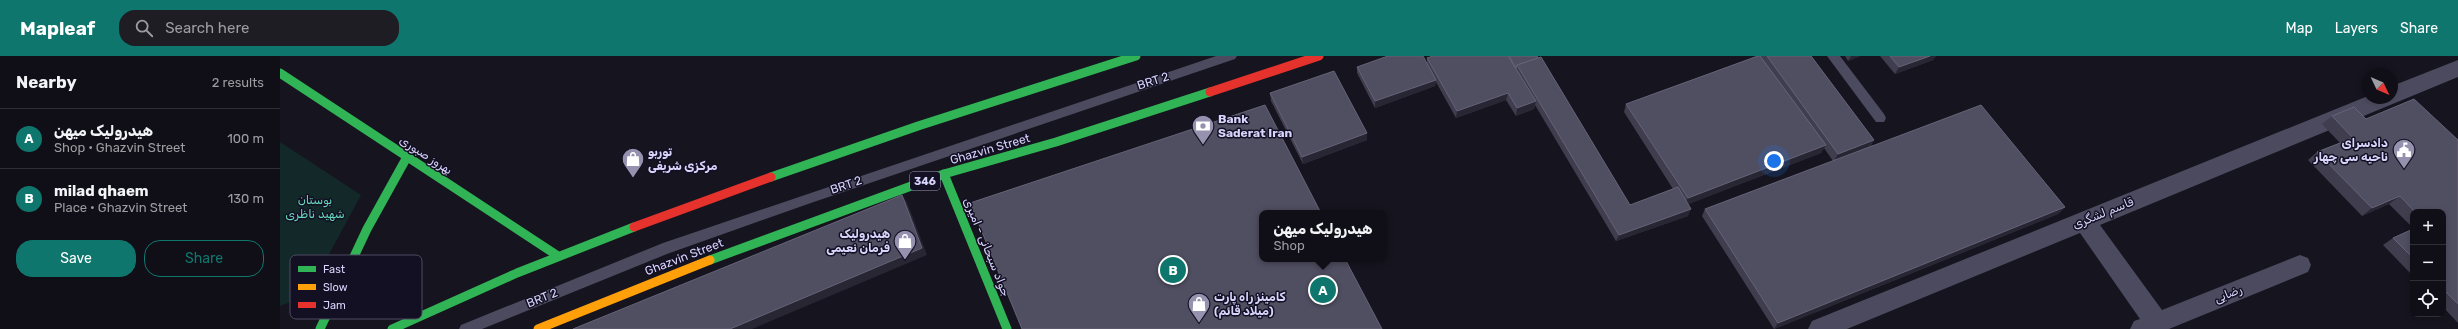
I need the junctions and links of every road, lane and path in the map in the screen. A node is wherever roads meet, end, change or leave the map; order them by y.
1 (1136, 56) edge
2 (1231, 56) edge
3 (1319, 56) edge
4 (1833, 56) edge
5 (2458, 68) edge
6 (280, 73) edge
7 (2398, 93) edge
8 (2371, 104) edge
9 (1880, 118) dead end
10 (408, 157) junction
11 (944, 174) junction
12 (2084, 221) junction
13 (355, 255) edge
14 (558, 256) junction
15 (2300, 265) dead end
16 (422, 316) edge
17 (325, 319) edge
18 (415, 319) edge
19 (2150, 326) edge
20 (320, 329) edge
21 (392, 329) edge
22 (466, 329) edge
23 (538, 329) edge
24 (1007, 329) edge
25 (1820, 329) edge

1 - 14 main road
2 - 22 lane, BRT 2
3 - 11 main road, Ghazvin Street / 346
4 - 9 lane
5 - 7 street
6 - 10 main road, بهروز صبوری
8 - 12 street, قاسم لشگری
10 - 13 main road
10 - 14 main road, بهروز صبوری
11 - 23 main road, Ghazvin Street / 346
11 - 24 main road, جواد سبحانی - امیری
12 - 19 street, رضایی
12 - 25 street, قاسم لشگری
14 - 16 main road
15 - 19 street, رضایی
17 - 20 main road
18 - 21 main road

